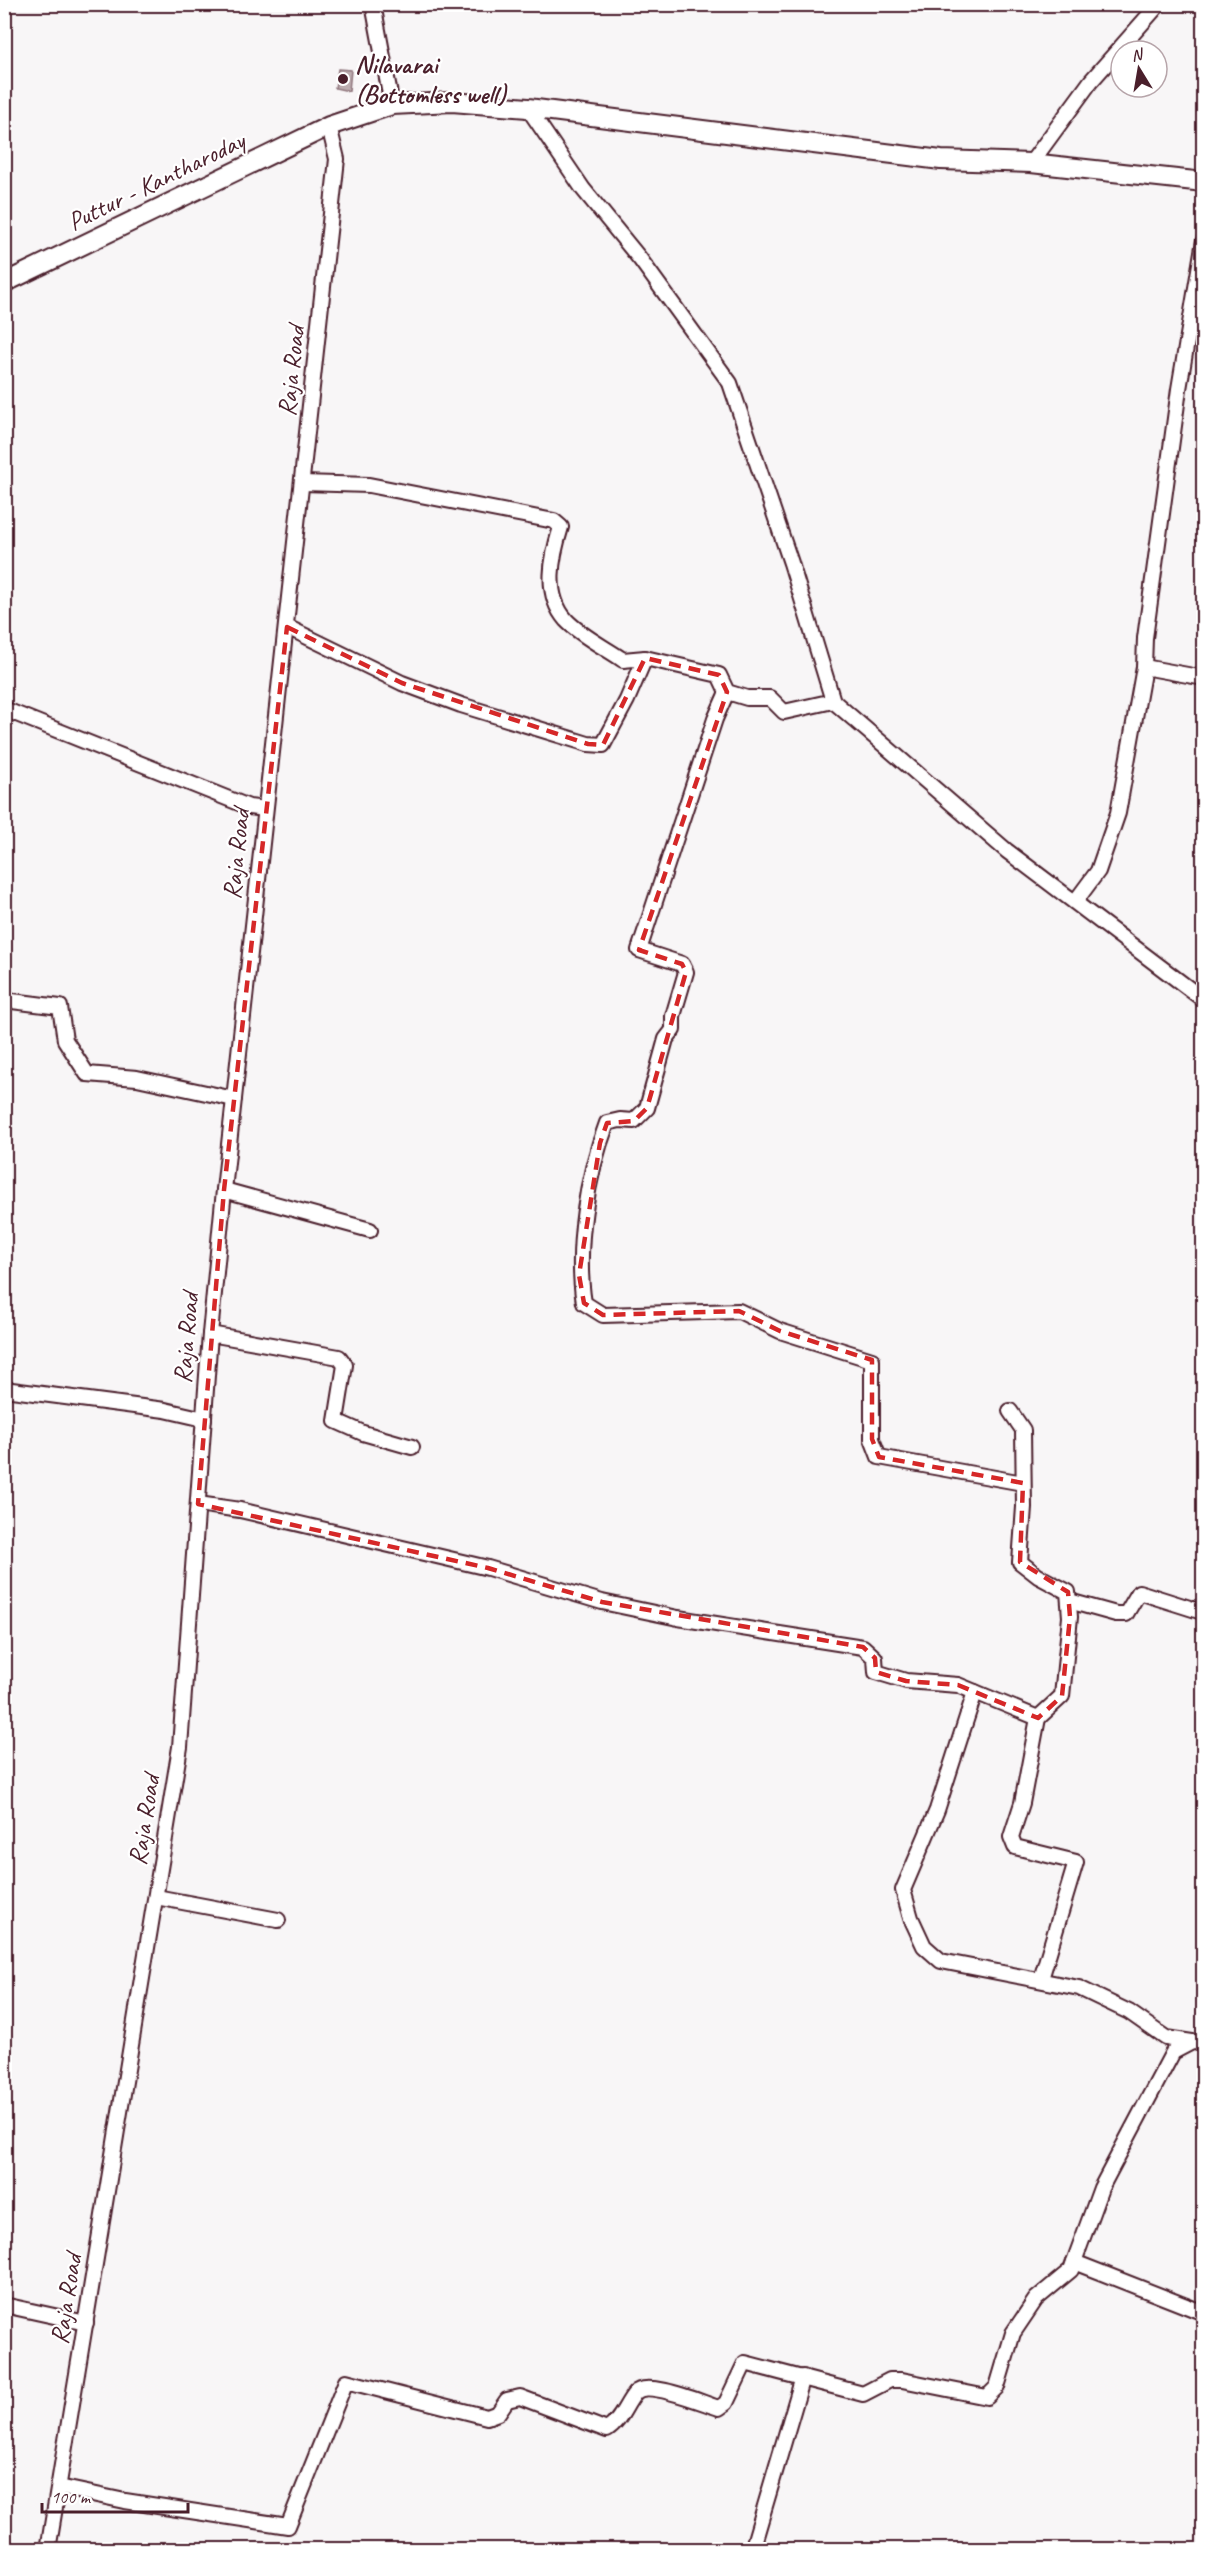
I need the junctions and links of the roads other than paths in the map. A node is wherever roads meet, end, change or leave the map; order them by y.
1 (372, 4) edge
2 (1159, 4) edge
3 (392, 105) junction
4 (528, 108) junction
5 (329, 126) junction
6 (1031, 163) junction
7 (1203, 182) edge
8 (1203, 240) edge
9 (4, 283) edge
10 (303, 483) junction
11 (287, 627) junction
12 (645, 658) junction
13 (1144, 667) junction
14 (1203, 678) edge
15 (727, 692) junction
16 (833, 701) junction
17 (4, 709) edge
18 (265, 809) junction
19 (1075, 902) junction
20 (4, 1000) edge
21 (1203, 1000) edge
22 (234, 1099) junction
23 (224, 1190) junction
24 (370, 1230) dead end
25 (210, 1334) junction
26 (4, 1389) edge
27 (1010, 1411) dead end
28 (204, 1419) junction
29 (412, 1447) dead end
30 (1023, 1483) junction
31 (198, 1504) junction
32 (1069, 1601) junction
33 (1203, 1610) edge
34 (975, 1692) junction
35 (1038, 1718) junction
36 (156, 1897) junction
37 (278, 1920) dead end
38 (1041, 1979) junction
39 (1198, 2043) edge
40 (1074, 2262) junction
41 (4, 2305) edge
42 (1203, 2313) edge
43 (86, 2323) junction
44 (803, 2377) junction
45 (59, 2487) junction
46 (48, 2550) edge
47 (752, 2550) edge

1 - 3 street
2 - 6 street
3 - 4 main road, Puttur - Kantharoday
3 - 5 main road, Puttur - Kantharoday
4 - 6 main road, Puttur - Kantharoday
4 - 16 street
5 - 9 main road, Puttur - Kantharoday
5 - 10 street, Raja Road
6 - 7 main road, Puttur - Kantharoday
8 - 13 street
10 - 11 street, Raja Road
10 - 12 street
11 - 12 street
11 - 18 street, Raja Road
12 - 15 street
13 - 14 street
13 - 19 street
15 - 16 street
15 - 30 street
16 - 19 street
17 - 18 street
18 - 22 street, Raja Road
19 - 21 street
20 - 22 street
22 - 23 street, Raja Road
23 - 24 street
23 - 25 street, Raja Road
25 - 28 street, Raja Road
25 - 29 street
26 - 28 street
27 - 30 street
28 - 31 street, Raja Road
30 - 32 street
31 - 34 street
31 - 36 street, Raja Road
32 - 33 street
32 - 35 street
34 - 35 street
34 - 38 street
35 - 38 street
36 - 37 street
36 - 43 street, Raja Road
38 - 39 street
39 - 40 street
40 - 42 street
40 - 44 street
41 - 43 street
43 - 45 street, Raja Road
44 - 45 street
44 - 47 street
45 - 46 street, Raja Road

